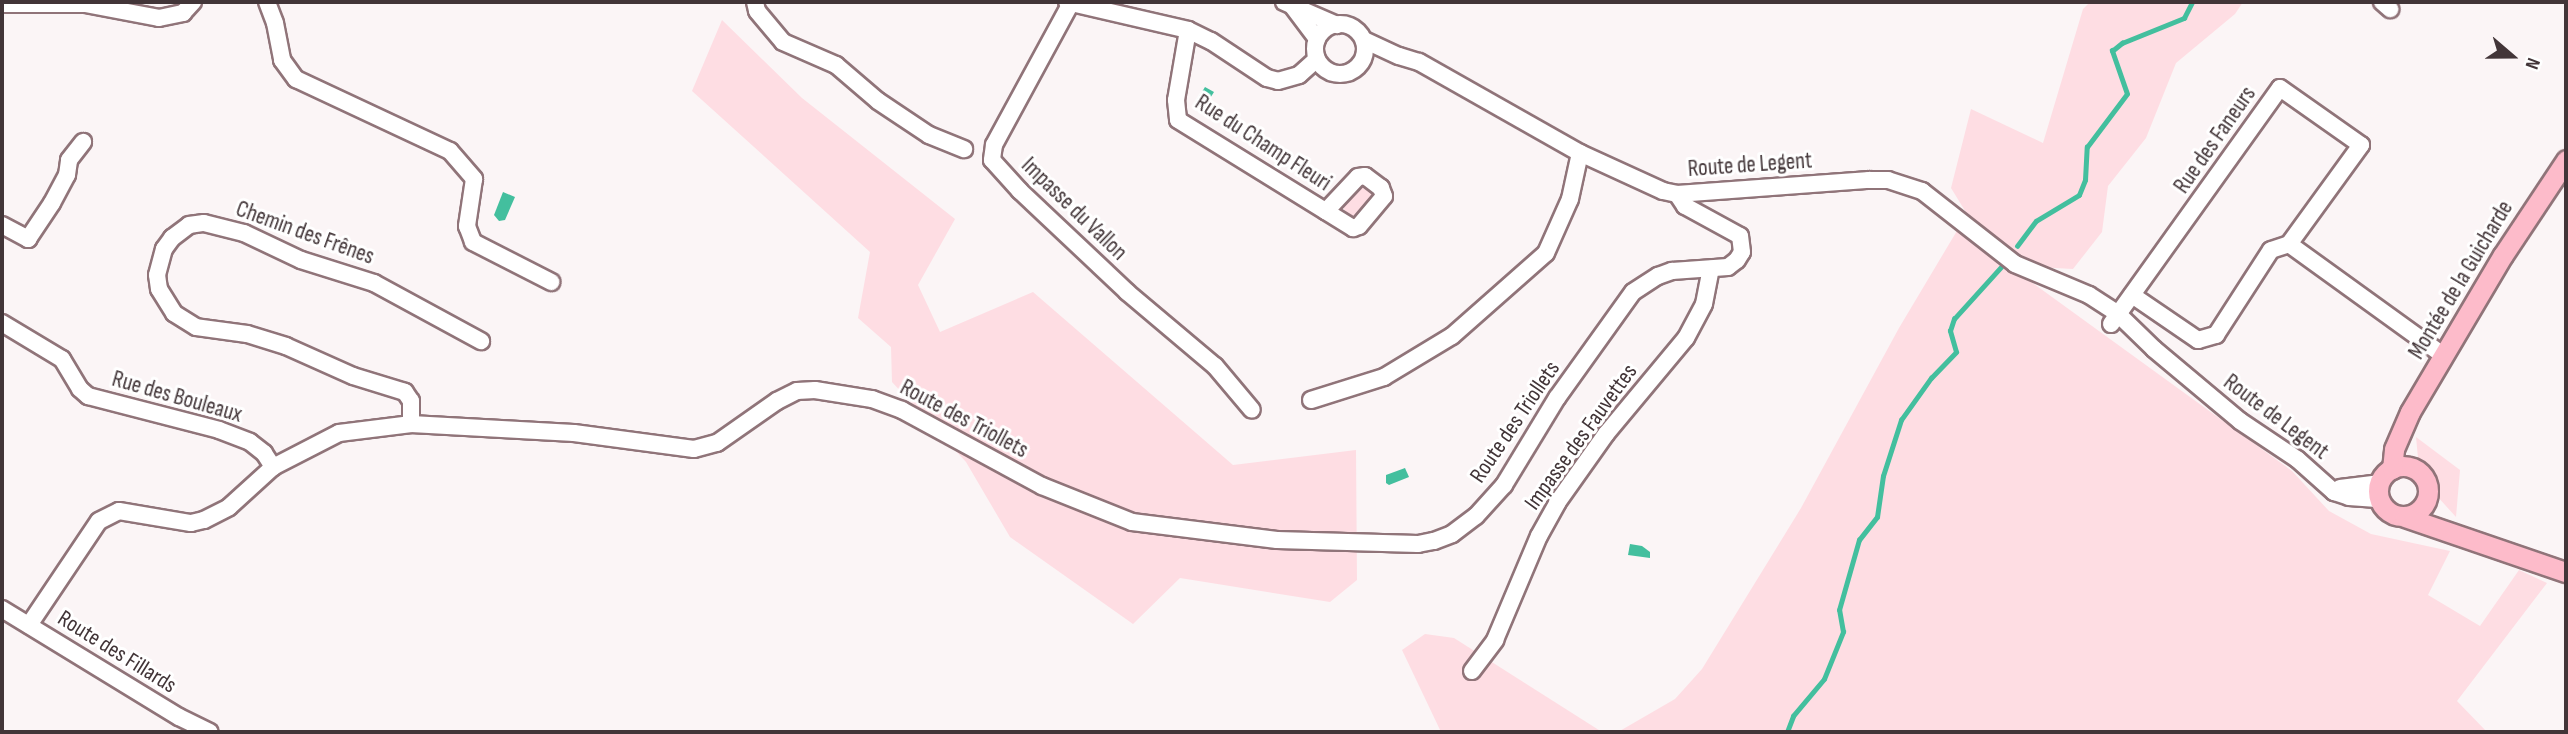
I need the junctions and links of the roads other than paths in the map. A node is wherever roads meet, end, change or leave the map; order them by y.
1 (193, 2) edge
2 (267, 2) edge
3 (755, 2) edge
4 (1069, 3) edge
5 (2, 4) edge
6 (1289, 4) edge
7 (1337, 25) junction
8 (1188, 30) junction
9 (1317, 39) junction
10 (1364, 40) junction
11 (1399, 56) junction
12 (1317, 59) junction
13 (1359, 66) junction
14 (1333, 74) junction
15 (1299, 75) junction
16 (83, 142) dead end
17 (964, 149) dead end
18 (1580, 153) junction
19 (2566, 160) edge
20 (1677, 194) junction
21 (1326, 211) dead end
22 (2, 225) edge
23 (2289, 244) junction
24 (1712, 270) junction
25 (551, 282) dead end
26 (2132, 295) junction
27 (2115, 319) junction
28 (2, 323) edge
29 (481, 341) dead end
30 (2444, 355) junction
31 (1311, 400) dead end
32 (1252, 410) dead end
33 (411, 424) junction
34 (2403, 429) junction
35 (273, 467) junction
36 (2413, 468) junction
37 (2383, 484) junction
38 (2427, 499) junction
39 (2405, 517) junction
40 (2457, 532) junction
41 (2566, 572) edge
42 (2, 610) edge
43 (29, 625) junction
44 (1472, 671) dead end
45 (209, 732) edge

1 - 5 street
2 - 25 street
3 - 17 street
4 - 8 street
4 - 32 street, Impasse du Vallon
6 - 7 street
6 - 9 street
7 - 9 street
7 - 10 street
8 - 15 street
8 - 21 street, Rue du Champ Fleuri
9 - 12 street
10 - 11 street, Route de Legent
10 - 13 street
11 - 13 street
11 - 18 street, Route de Legent
12 - 14 street
12 - 15 street
13 - 14 street
14 - 15 street
16 - 22 street
18 - 20 street, Route de Legent
18 - 31 street
19 - 30 main road, Montée de la Guicharde
20 - 24 street, Route des Triollets
20 - 27 street, Route de Legent
23 - 26 street, Rue des Faneurs
23 - 26 street, Rue des Faneurs
23 - 30 street
24 - 33 street, Route des Triollets
24 - 44 street, Impasse des Fauvettes
26 - 27 street, Rue des Faneurs
27 - 37 street, Route de Legent
28 - 35 street, Rue des Bouleaux
29 - 33 street, Chemin des Frênes
30 - 34 main road, Montée de la Guicharde
33 - 35 street, Route des Triollets
34 - 36 main road
34 - 37 main road, Montée de la Guicharde
35 - 43 street, Route des Triollets
36 - 37 main road
36 - 38 main road
37 - 39 main road
38 - 39 main road
38 - 40 main road
39 - 40 main road
40 - 41 main road
42 - 43 street, Route des Fillards
43 - 45 street, Route des Fillards

